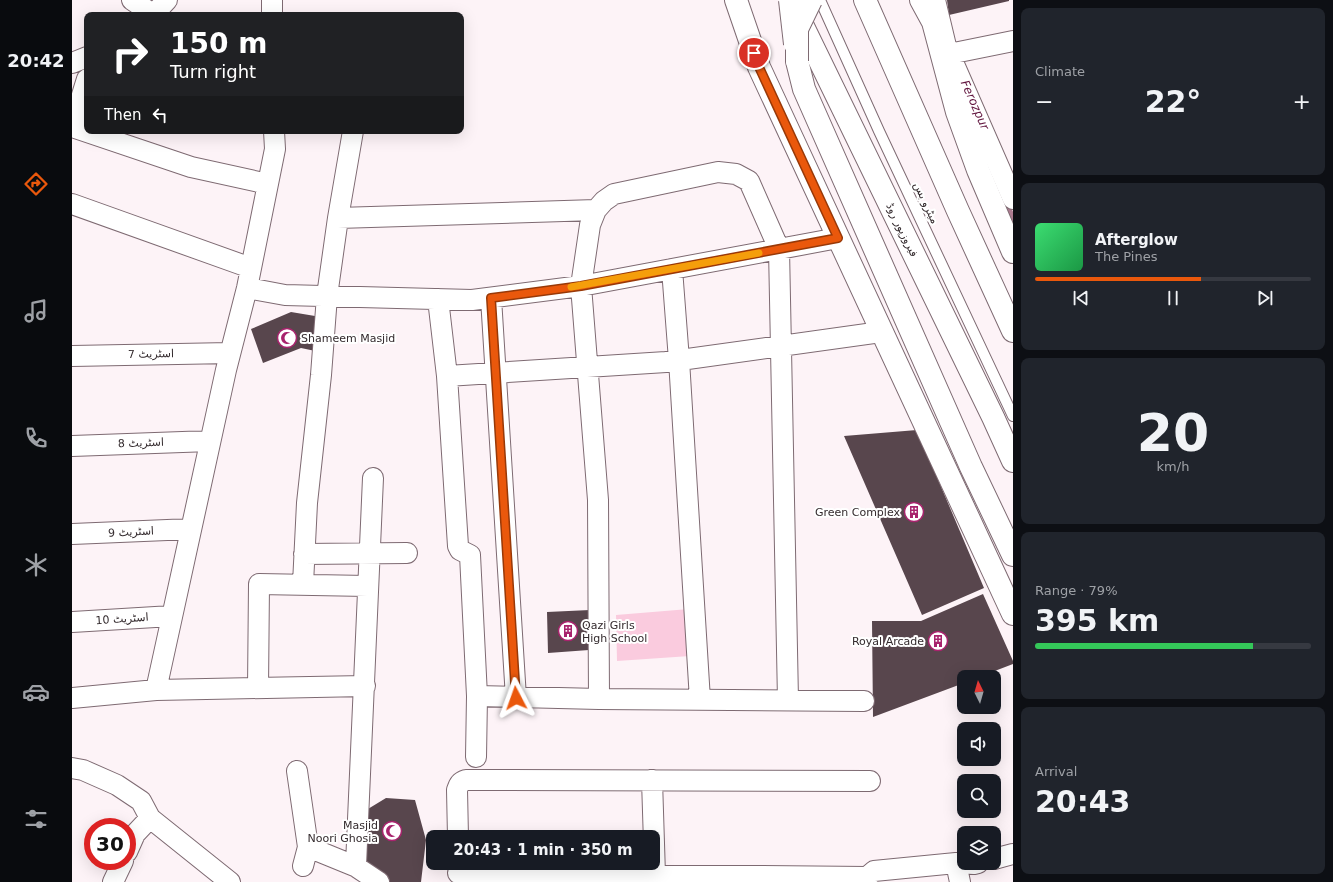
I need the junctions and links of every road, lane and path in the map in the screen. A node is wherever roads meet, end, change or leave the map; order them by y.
1 (132, 0) edge
2 (168, 0) edge
3 (272, 0) edge
4 (736, 0) edge
5 (790, 0) edge
6 (811, 0) edge
7 (820, 0) edge
8 (865, 0) edge
9 (874, 0) edge
10 (921, 0) edge
11 (935, 0) edge
12 (149, 12) edge
13 (156, 12) edge
14 (272, 12) edge
15 (879, 31) junction
16 (1013, 41) edge
17 (949, 54) junction
18 (84, 58) edge
19 (797, 61) junction
20 (72, 63) edge
21 (84, 89) edge
22 (72, 127) edge
23 (84, 131) edge
24 (93, 134) edge
25 (274, 134) edge
26 (352, 134) edge
27 (268, 184) junction
28 (1013, 199) edge
29 (72, 204) edge
30 (596, 210) junction
31 (338, 218) junction
32 (838, 238) junction
33 (779, 249) junction
34 (1013, 252) edge
35 (251, 268) junction
36 (672, 269) junction
37 (581, 286) junction
38 (247, 288) junction
39 (327, 296) junction
40 (491, 298) junction
41 (438, 299) junction
42 (1013, 331) edge
43 (881, 332) junction
44 (782, 346) junction
45 (230, 353) junction
46 (72, 356) edge
47 (679, 360) junction
48 (588, 367) junction
49 (495, 373) junction
50 (447, 376) junction
51 (1013, 416) edge
52 (210, 440) junction
53 (72, 446) edge
54 (1013, 461) edge
55 (373, 478) dead end
56 (191, 529) junction
57 (72, 534) edge
58 (407, 553) dead end
59 (304, 554) junction
60 (369, 554) junction
61 (1013, 555) edge
62 (303, 584) junction
63 (367, 586) junction
64 (1013, 614) edge
65 (172, 616) junction
66 (72, 622) edge
67 (365, 686) junction
68 (258, 688) junction
69 (156, 690) junction
70 (477, 696) junction
71 (72, 698) edge
72 (516, 698) junction
73 (599, 699) junction
74 (700, 700) junction
75 (788, 700) junction
76 (864, 701) dead end
77 (476, 757) dead end
78 (72, 768) edge
79 (297, 771) dead end
80 (652, 780) junction
81 (870, 781) dead end
82 (150, 818) junction
83 (458, 830) edge
84 (136, 833) edge
85 (308, 847) junction
86 (1013, 854) edge
87 (1001, 857) edge
88 (303, 866) dead end
89 (119, 870) edge
90 (458, 873) edge
91 (958, 873) edge
92 (655, 875) junction
93 (366, 876) edge
94 (867, 879) edge
95 (113, 882) edge
96 (230, 882) edge

1 - 12 street
2 - 13 street
3 - 14 street
4 - 32 main road
5 - 19 main road, bridge
5 - 54 main road, فیروزپور روڈ
6 - 19 main road, bridge
7 - 51 lane, میٹرو بس
8 - 15 main road
9 - 15 main road
10 - 34 main road
11 - 17 street
15 - 42 main road
16 - 17 street
17 - 28 street
18 - 20 street
19 - 61 main road
21 - 22 street
22 - 23 street
24 - 27 street
25 - 27 street
26 - 31 street
27 - 35 street
29 - 35 street
30 - 31 street
30 - 33 street
30 - 37 street
31 - 39 street
32 - 33 street
32 - 43 main road
33 - 36 street
33 - 44 street
35 - 38 street
36 - 37 street
36 - 47 street
37 - 40 street
37 - 48 street
38 - 39 street
38 - 45 street
39 - 41 street
39 - 59 street
40 - 41 street
40 - 49 street
41 - 50 street
43 - 44 street
43 - 64 main road
44 - 47 street
44 - 75 street
45 - 46 street, اسٹریٹ 7
45 - 52 street
47 - 48 street
47 - 74 street
48 - 49 street
48 - 73 street
49 - 50 street
49 - 72 street
50 - 70 street
52 - 53 street, اسٹریٹ 8
52 - 56 street
55 - 60 street
56 - 57 street, اسٹریٹ 9
56 - 65 street
58 - 60 street
59 - 60 street
59 - 62 street
60 - 63 street
62 - 63 street
62 - 68 street
63 - 67 street
65 - 66 street, اسٹریٹ 10
65 - 69 street
67 - 68 street
67 - 93 street
68 - 69 street
69 - 71 street
70 - 72 street
70 - 77 street
72 - 73 street
73 - 74 street
74 - 75 street
75 - 76 street
78 - 82 street
79 - 85 street
80 - 81 street
80 - 83 street
80 - 92 street
82 - 84 street
82 - 96 street
85 - 88 street
85 - 93 street
86 - 87 street
89 - 95 street
90 - 92 street
91 - 94 street
92 - 94 street

